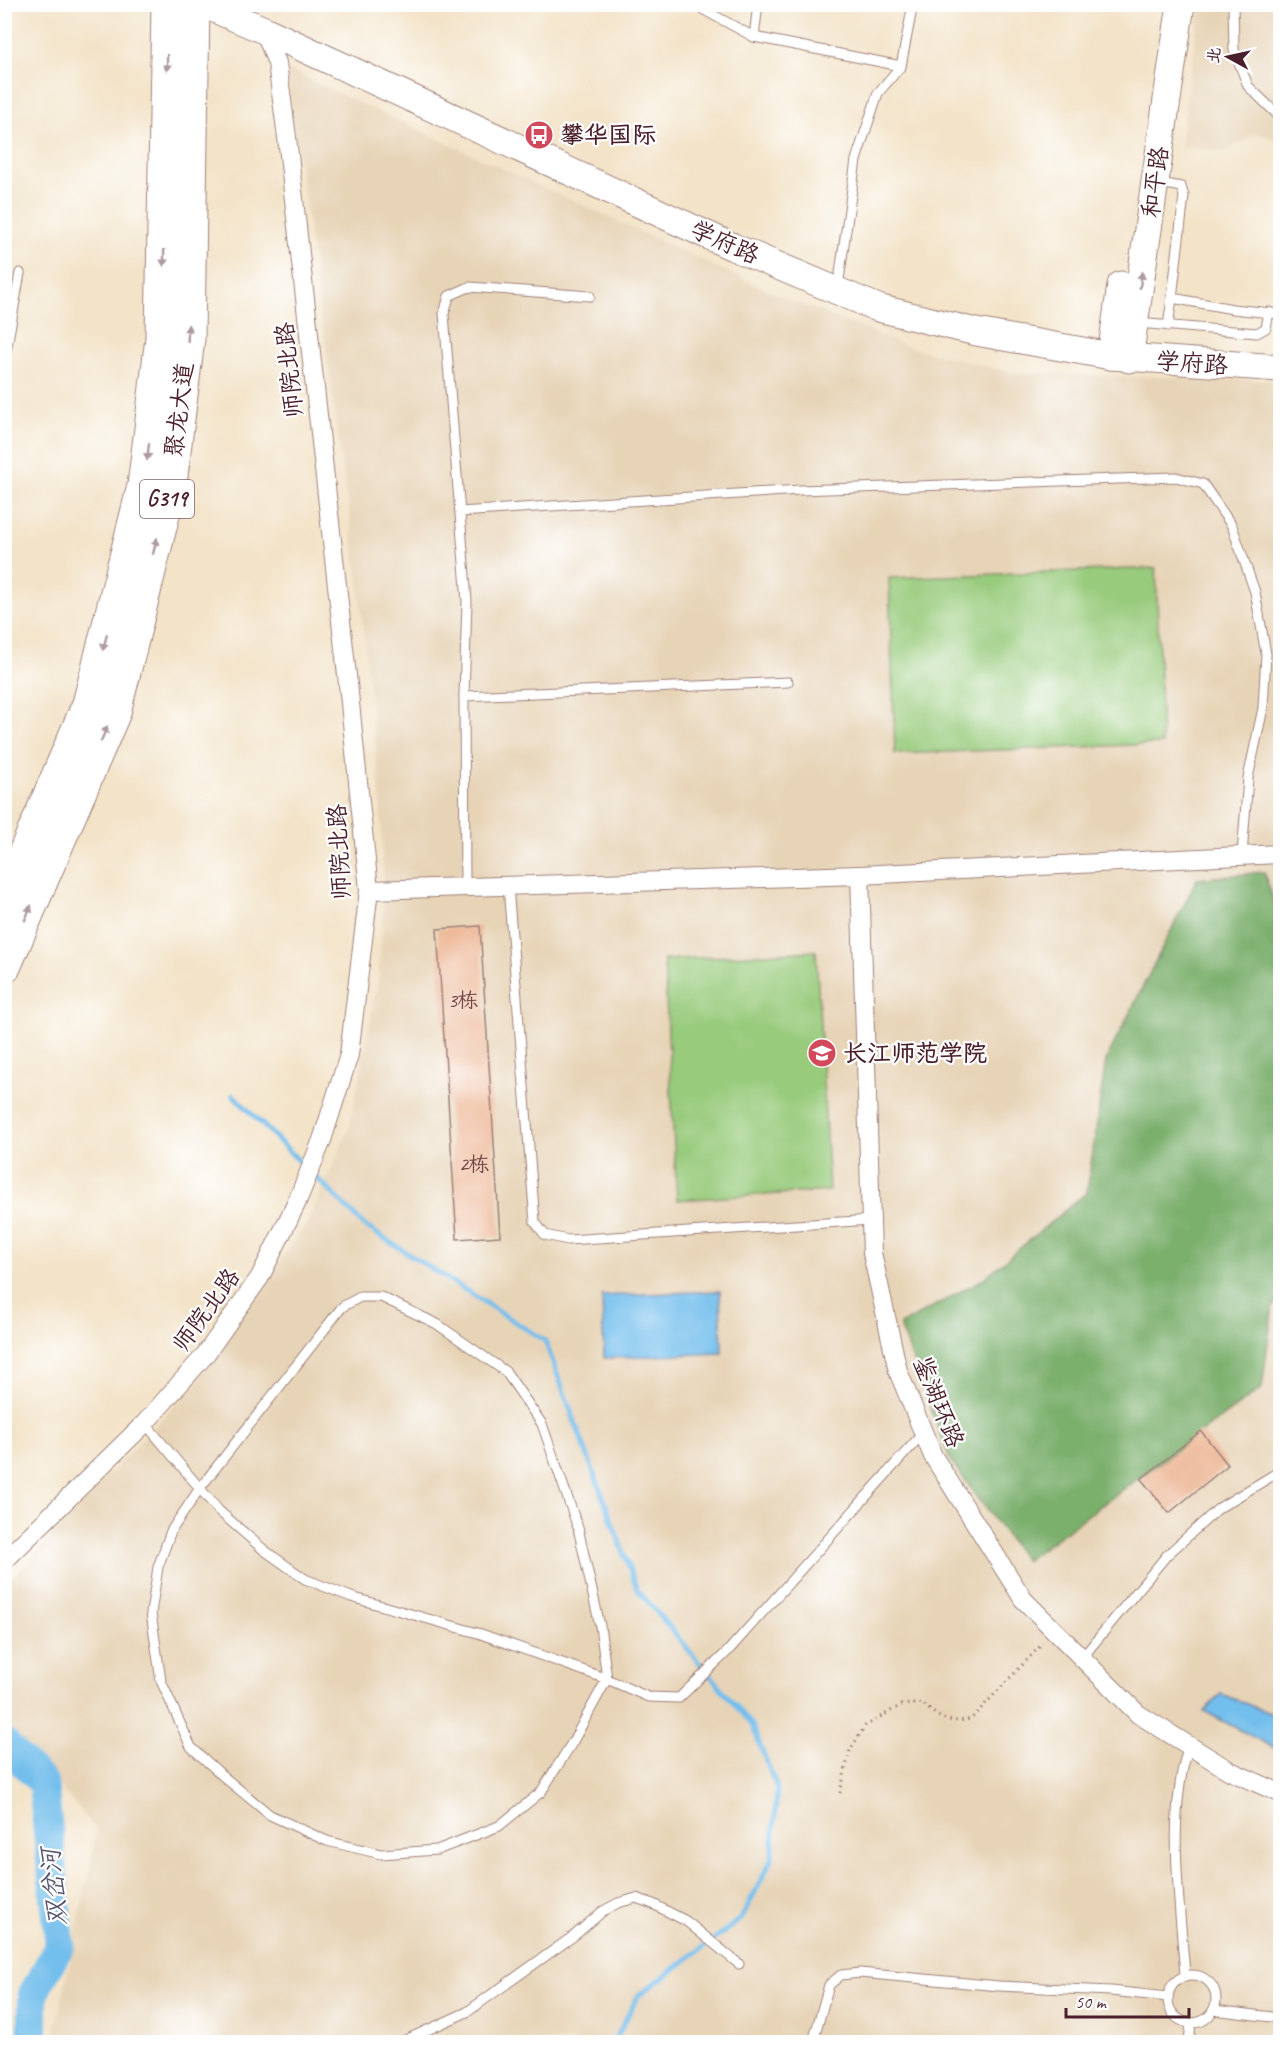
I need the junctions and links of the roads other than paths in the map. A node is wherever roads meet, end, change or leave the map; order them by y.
1 (168, 4) edge
2 (193, 4) edge
3 (203, 4) edge
4 (693, 4) edge
5 (758, 4) edge
6 (913, 4) edge
7 (1162, 4) edge
8 (1181, 4) edge
9 (1233, 4) edge
10 (264, 30) junction
11 (754, 37) junction
12 (902, 66) junction
13 (1281, 117) edge
14 (1154, 182) junction
15 (20, 273) dead end
16 (837, 291) junction
17 (590, 296) dead end
18 (1172, 298) junction
19 (1269, 312) junction
20 (1281, 314) edge
21 (1134, 323) junction
22 (1168, 326) junction
23 (1120, 358) junction
24 (4, 363) edge
25 (1281, 368) edge
26 (460, 512) junction
27 (788, 682) dead end
28 (464, 696) junction
29 (1281, 854) edge
30 (1242, 855) junction
31 (860, 875) junction
32 (508, 886) junction
33 (465, 887) junction
34 (369, 890) junction
35 (4, 902) edge
36 (4, 967) edge
37 (871, 1220) junction
38 (145, 1423) junction
39 (923, 1433) junction
40 (1281, 1471) edge
41 (200, 1488) junction
42 (4, 1561) edge
43 (1082, 1658) junction
44 (608, 1679) junction
45 (1189, 1745) junction
46 (1281, 1793) edge
47 (739, 1964) dead end
48 (1185, 1976) junction
49 (1168, 1997) junction
50 (1214, 2010) junction
51 (1281, 2018) edge
52 (1191, 2023) junction
53 (401, 2043) edge
54 (813, 2043) edge
55 (1189, 2043) edge

1 -> 35 highway, 聚龙大道 / G319
36 -> 2 highway, 聚龙大道 / G319
3 - 10 street, 学府路
4 - 11 lane
5 - 11 lane
6 - 12 lane
7 - 23 street, 和平路
8 - 14 street, 和平路
9 - 13 lane
10 - 16 street, 学府路
10 - 34 street, 师院北路
11 - 12 lane
12 - 16 lane
14 - 18 lane
21 -> 14 street, 和平路
15 - 24 lane
16 - 23 street, 学府路
17 - 26 lane
18 - 19 lane
18 - 22 lane
19 - 20 lane
19 - 22 lane
21 - 22 lane
21 - 23 street, 和平路
23 - 25 street, 学府路
26 - 28 lane
26 - 30 lane
27 - 28 lane
28 - 33 lane
29 - 30 street
30 - 31 street
31 - 32 street
31 - 37 street, 鉴湖环路
32 - 33 street
32 - 37 lane
33 - 34 street
34 - 38 street, 师院北路
37 - 39 street, 鉴湖环路
38 - 41 lane
38 - 42 street, 师院北路
39 - 43 street, 鉴湖环路
39 - 44 lane
40 - 43 lane
41 - 44 lane
41 - 44 lane
41 - 44 lane
43 - 45 street, 鉴湖环路
45 - 46 street, 鉴湖环路
45 - 48 lane
47 - 53 lane
48 - 49 lane
48 - 50 lane
49 - 52 lane
49 - 54 lane
50 - 51 lane
50 - 52 lane
52 - 55 lane

